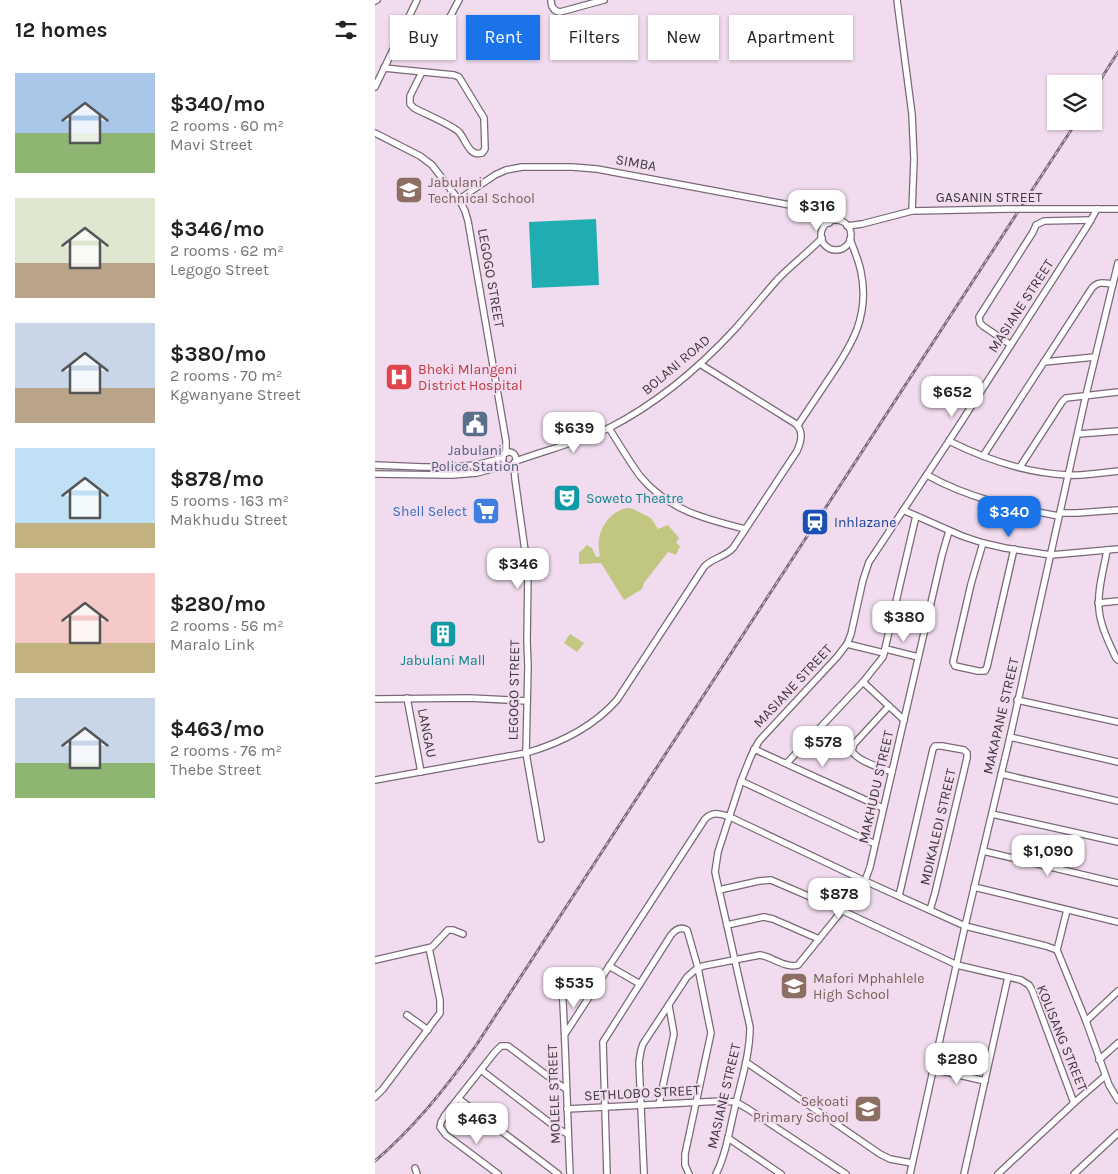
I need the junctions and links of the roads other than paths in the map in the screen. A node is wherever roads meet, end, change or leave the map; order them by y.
1 (417, 0) edge
2 (459, 0) edge
3 (604, 0) edge
4 (897, 0) edge
5 (551, 3) edge
6 (585, 3) edge
7 (410, 15) edge
8 (451, 15) edge
9 (390, 55) edge
10 (384, 68) junction
11 (423, 72) junction
12 (375, 87) edge
13 (375, 133) edge
14 (458, 200) junction
15 (1097, 209) junction
16 (1118, 209) edge
17 (912, 211) junction
18 (812, 218) junction
19 (1091, 220) junction
20 (829, 223) junction
21 (861, 224) junction
22 (847, 226) junction
23 (821, 236) junction
24 (850, 236) junction
25 (825, 246) junction
26 (844, 248) junction
27 (810, 251) junction
28 (857, 256) junction
29 (1118, 263) edge
30 (1113, 284) junction
31 (1011, 345) junction
32 (1095, 357) junction
33 (1044, 362) junction
34 (700, 364) junction
35 (1118, 392) edge
36 (1086, 395) junction
37 (798, 425) junction
38 (609, 428) junction
39 (1118, 431) edge
40 (1078, 434) junction
41 (949, 441) junction
42 (983, 456) junction
43 (510, 459) junction
44 (375, 465) edge
45 (1020, 467) junction
46 (1118, 471) edge
47 (375, 474) edge
48 (927, 474) junction
49 (1069, 476) junction
50 (903, 510) junction
51 (1118, 510) edge
52 (1060, 514) junction
53 (916, 516) junction
54 (745, 529) junction
55 (949, 531) junction
56 (983, 543) junction
57 (1118, 549) edge
58 (1014, 550) junction
59 (1107, 550) junction
60 (1051, 555) junction
61 (1118, 601) edge
62 (1098, 603) junction
63 (847, 644) junction
64 (885, 651) junction
65 (918, 657) junction
66 (1118, 660) edge
67 (863, 682) junction
68 (407, 698) junction
69 (375, 699) edge
70 (527, 700) junction
71 (1017, 700) junction
72 (889, 706) junction
73 (905, 720) junction
74 (1118, 722) edge
75 (1010, 737) junction
76 (754, 749) junction
77 (526, 753) junction
78 (1118, 762) edge
79 (787, 763) junction
80 (421, 772) junction
81 (892, 772) junction
82 (1001, 774) junction
83 (375, 780) edge
84 (741, 781) junction
85 (1118, 801) edge
86 (883, 808) junction
87 (991, 814) junction
88 (730, 817) junction
89 (541, 839) dead end
90 (1118, 842) edge
91 (875, 844) junction
92 (983, 851) junction
93 (865, 881) junction
94 (1118, 883) edge
95 (975, 888) junction
96 (719, 890) junction
97 (899, 896) junction
98 (930, 910) junction
99 (1067, 910) junction
100 (843, 911) junction
101 (1118, 922) edge
102 (727, 925) junction
103 (965, 926) junction
104 (463, 934) dead end
105 (819, 939) junction
106 (429, 948) junction
107 (1057, 950) junction
108 (375, 960) edge
109 (735, 960) junction
110 (957, 964) junction
111 (609, 966) junction
112 (698, 968) junction
113 (1008, 977) junction
114 (640, 984) junction
115 (562, 986) dead end
116 (1118, 991) edge
117 (669, 1006) junction
118 (407, 1015) dead end
119 (1086, 1021) junction
120 (428, 1030) junction
121 (565, 1034) junction
122 (1118, 1043) edge
123 (1099, 1060) junction
124 (746, 1062) junction
125 (933, 1069) junction
126 (481, 1070) junction
127 (1105, 1076) junction
128 (985, 1081) junction
129 (566, 1089) junction
130 (375, 1097) edge
131 (1118, 1098) edge
132 (459, 1099) junction
133 (736, 1102) junction
134 (1074, 1102) junction
135 (696, 1103) junction
136 (659, 1104) junction
137 (640, 1106) junction
138 (605, 1107) junction
139 (567, 1109) junction
140 (568, 1134) junction
141 (1118, 1134) edge
142 (728, 1138) junction
143 (912, 1163) junction
144 (498, 1174) edge
145 (558, 1174) edge
146 (570, 1174) edge
147 (607, 1174) edge
148 (644, 1174) edge
149 (689, 1174) edge
150 (716, 1174) edge
151 (781, 1174) edge
152 (846, 1174) edge
153 (910, 1174) edge
154 (964, 1174) edge
155 (998, 1174) edge
156 (1074, 1174) edge

1 - 7 street
2 - 8 street
3 - 6 street
4 - 17 street
5 - 6 street
9 - 10 street
10 - 11 street
10 - 12 street
11 - 11 street
13 - 14 street, LEGOGO STREET
14 - 18 street, SIMBA
14 - 43 street, LEGOGO STREET
15 - 16 street, GASANIN STREET
15 - 17 street, GASANIN STREET, bridge
15 - 19 street, MASIANE STREET
17 - 21 street, GASANIN STREET
18 - 20 street
18 - 23 street
19 - 31 street, MASIANE STREET
19 - 31 street
20 - 22 street
20 - 23 street
21 - 22 street, GASANIN STREET
21 - 24 street
22 - 24 street
23 - 25 street
23 - 27 street, BOLANI ROAD
24 - 26 street
24 - 28 street
25 - 26 street
25 - 27 street, BOLANI ROAD
26 - 28 street
27 - 34 street, BOLANI ROAD
28 - 37 street
29 - 30 street, MAKAPANE STREET
30 - 32 street, MAKAPANE STREET
30 - 33 street
31 - 41 street, MASIANE STREET
32 - 33 street
32 - 36 street, MAKAPANE STREET
33 - 42 street
34 - 37 street
34 - 38 street, BOLANI ROAD
35 - 36 street
36 - 40 street, MAKAPANE STREET
36 - 45 street
37 - 54 street
38 - 43 street, BOLANI ROAD
38 - 54 street
39 - 40 street
40 - 49 street, MAKAPANE STREET
41 - 42 street
41 - 48 street, MASIANE STREET
42 - 45 street
43 - 44 street, BOLANI ROAD
43 - 47 street, BOLANI ROAD
43 - 70 street, LEGOGO STREET
45 - 49 street
46 - 49 street
48 - 50 street, MASIANE STREET
48 - 52 street
49 - 52 street, MAKAPANE STREET
50 - 53 street
50 - 63 street, MASIANE STREET
51 - 52 street
52 - 60 street, MAKAPANE STREET
53 - 55 street
53 - 64 street
54 - 77 street
55 - 56 street
55 - 65 street, MAKHUDU STREET
56 - 58 street
56 - 58 street
57 - 59 street
58 - 60 street
59 - 60 street
59 - 62 street
60 - 71 street, MAKAPANE STREET
61 - 62 street
62 - 66 street
63 - 64 street
63 - 76 street, MASIANE STREET
64 - 65 street
64 - 67 street
65 - 73 street, MAKHUDU STREET
67 - 72 street
67 - 79 street
68 - 69 street
68 - 70 street
68 - 80 street, LANGAU
70 - 77 street, LEGOGO STREET
71 - 74 street
71 - 75 street, MAKAPANE STREET
72 - 73 street
72 - 81 street
73 - 81 street, MAKHUDU STREET
75 - 78 street
75 - 82 street, MAKAPANE STREET
76 - 79 street
76 - 84 street, MASIANE STREET
77 - 80 street
77 - 89 street, LEGOGO STREET
79 - 86 street
80 - 83 street
81 - 86 street, MAKHUDU STREET
82 - 85 street
82 - 87 street, MAKAPANE STREET
84 - 88 street, MASIANE STREET
84 - 91 street
86 - 91 street, MAKHUDU STREET
87 - 90 street
87 - 92 street, MAKAPANE STREET
88 - 93 street
88 - 96 street, MASIANE STREET
88 - 111 street, MOLELE STREET
91 - 93 street, MAKHUDU STREET
92 - 94 street
92 - 95 street, MAKAPANE STREET
93 - 97 street
93 - 100 street, MAKHUDU STREET
95 - 99 street
95 - 103 street, MAKAPANE STREET
96 - 100 street, KOLISANG STREET
96 - 102 street, MASIANE STREET
97 - 98 street
97 - 98 street, MDIKALEDI STREET
98 - 103 street
99 - 101 street
99 - 107 street
100 - 105 street, MAKHUDU STREET
100 - 110 street, KOLISANG STREET
102 - 105 street
102 - 109 street, MASIANE STREET
103 - 107 street
103 - 110 street, MAKAPANE STREET
104 - 106 street
105 - 109 street, MAKHUDU STREET
106 - 108 street
106 - 120 street
107 - 119 street
109 - 112 street
109 - 124 street, MASIANE STREET
110 - 113 street, KOLISANG STREET
110 - 125 street, MAKAPANE STREET
111 - 114 street
111 - 121 street, MOLELE STREET
112 - 114 street
112 - 117 street
112 - 135 street
113 - 128 street
113 - 134 street, KOLISANG STREET
114 - 138 street
115 - 121 street
116 - 119 street
117 - 136 street
117 - 137 street
118 - 120 street
119 - 123 street
120 - 130 street
121 - 129 street, MOLELE STREET
122 - 123 street
123 - 127 street
124 - 133 street, MASIANE STREET
124 - 143 street
125 - 128 street
125 - 143 street, MAKAPANE STREET
126 - 129 street
126 - 132 street
126 - 140 street
127 - 131 street
127 - 134 street
128 - 154 street
129 - 139 street, MOLELE STREET
132 - 144 street
132 - 145 street
133 - 135 street, SETHLOBO STREET
133 - 142 street, MASIANE STREET
133 - 152 street
134 - 155 street
135 - 136 street, SETHLOBO STREET
135 - 149 street
136 - 137 street, SETHLOBO STREET
137 - 138 street, SETHLOBO STREET
137 - 148 street
138 - 139 street, SETHLOBO STREET
138 - 147 street
139 - 140 street, MOLELE STREET
140 - 146 street, MOLELE STREET
141 - 156 street
142 - 150 street, MASIANE STREET
142 - 151 street
143 - 153 street, MAKAPANE STREET

